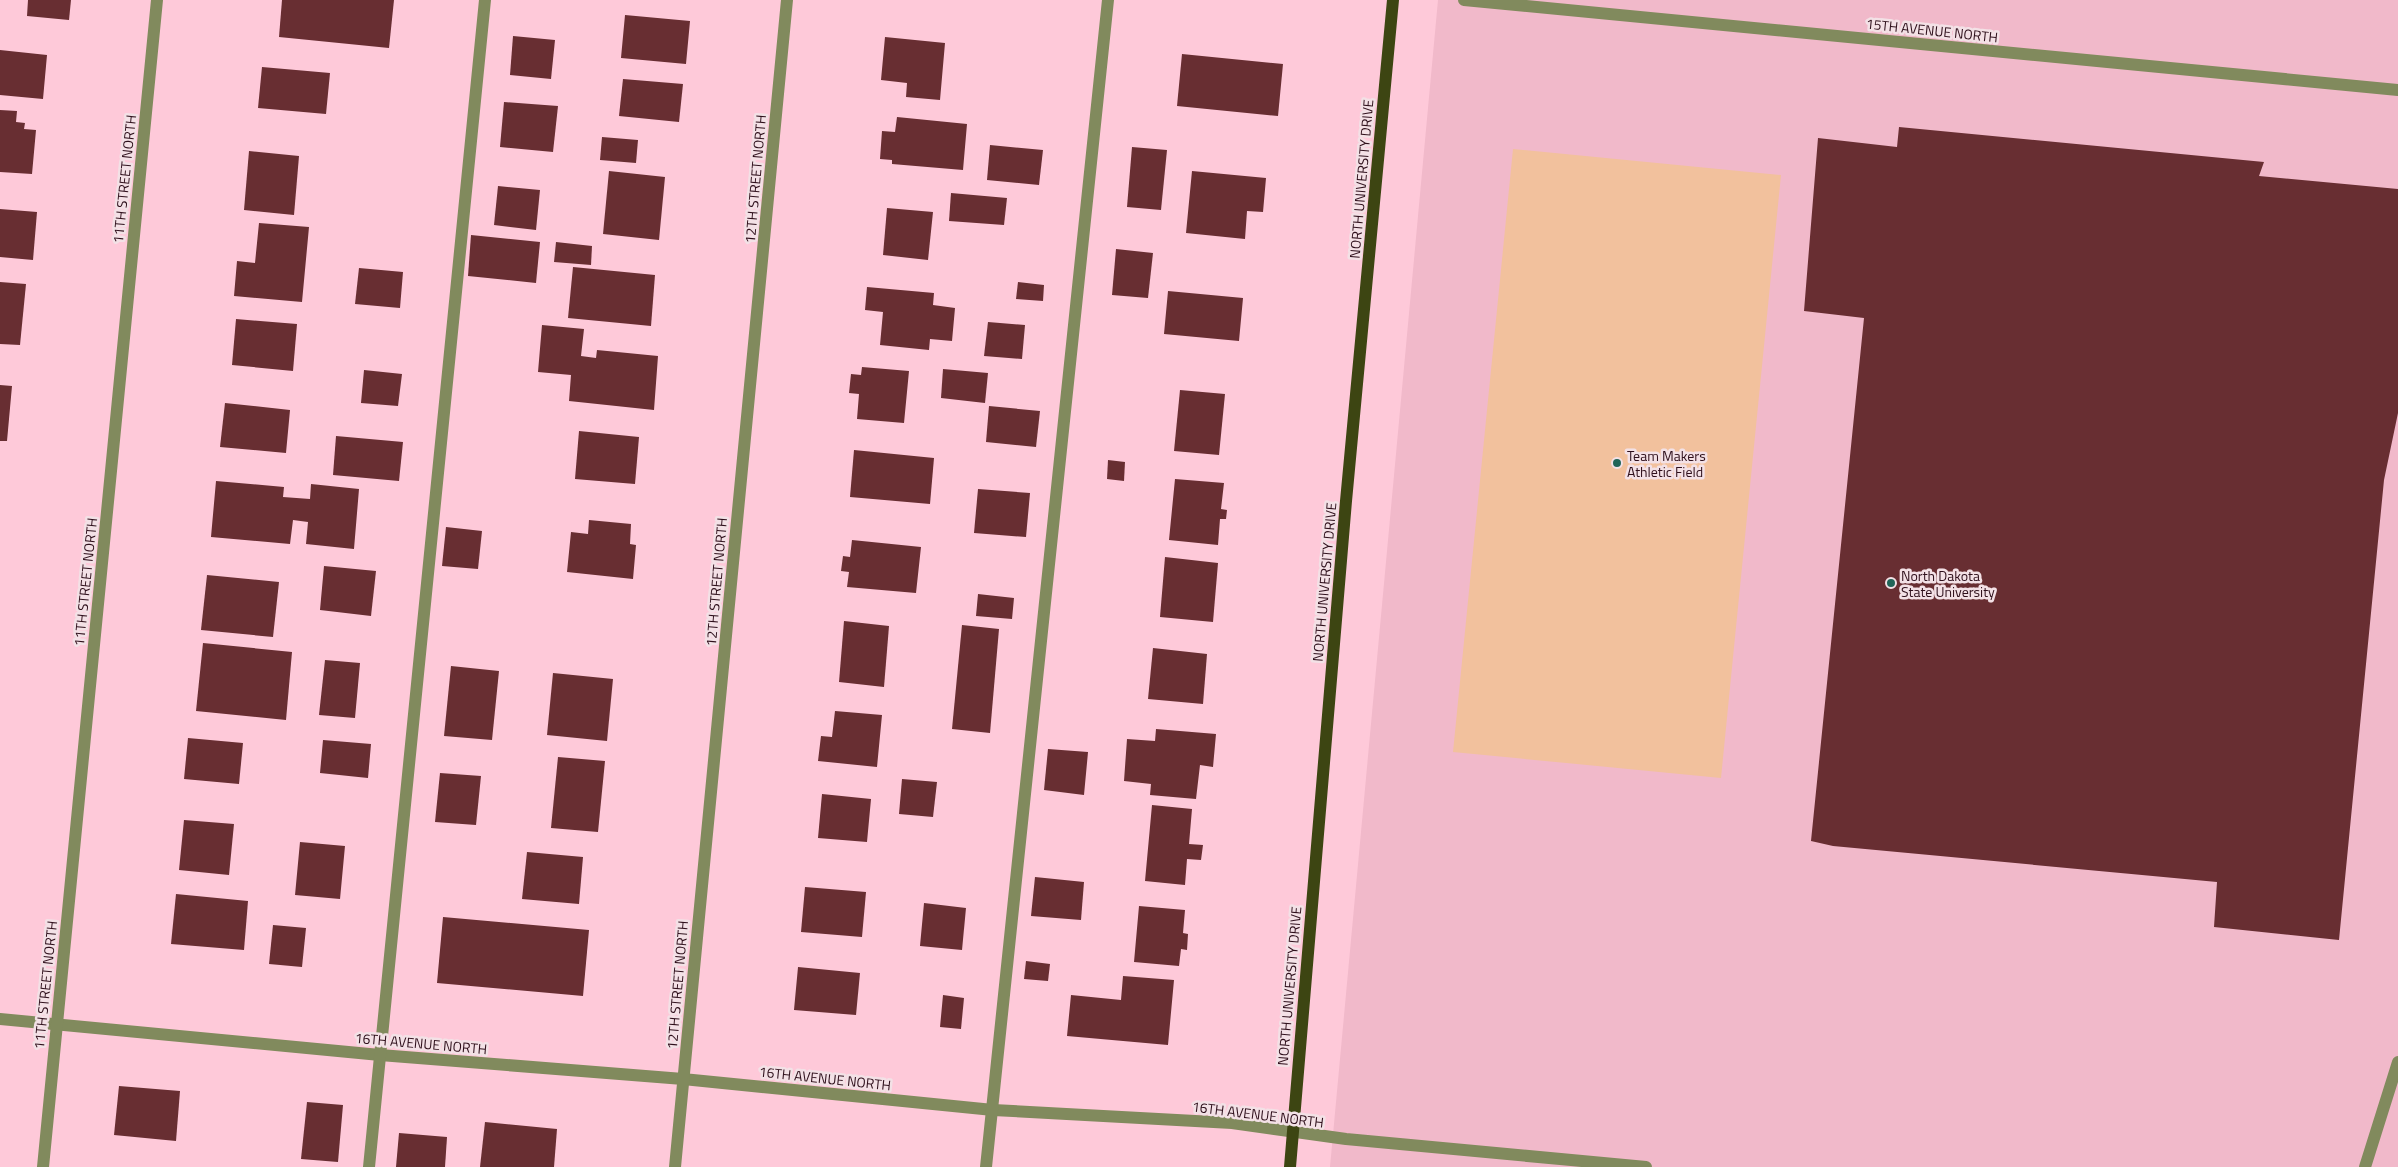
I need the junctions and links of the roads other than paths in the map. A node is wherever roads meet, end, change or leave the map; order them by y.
1 (157, 0) edge
2 (485, 0) edge
3 (787, 0) edge
4 (1108, 0) edge
5 (1393, 0) edge
6 (1464, 0) edge
7 (2398, 90) edge
8 (0, 1019) edge
9 (56, 1024) junction
10 (380, 1055) junction
11 (2398, 1062) edge
12 (684, 1079) junction
13 (993, 1110) junction
14 (1292, 1133) junction
15 (43, 1167) edge
16 (369, 1167) edge
17 (675, 1167) edge
18 (986, 1167) edge
19 (1290, 1167) edge
20 (1646, 1167) edge
21 (2365, 1167) edge

1 - 9 street, 11TH STREET NORTH
2 - 10 street
3 - 12 street, 12TH STREET NORTH
4 - 13 street
5 - 14 main road, NORTH UNIVERSITY DRIVE
6 - 7 street, 15TH AVENUE NORTH
8 - 9 street, 16TH AVENUE NORTH
9 - 10 street, 16TH AVENUE NORTH
9 - 15 street, 11TH STREET NORTH
10 - 12 street, 16TH AVENUE NORTH
10 - 16 street
11 - 21 street
12 - 13 street, 16TH AVENUE NORTH
12 - 17 street, 12TH STREET NORTH
13 - 14 street, 16TH AVENUE NORTH
13 - 18 street
14 - 19 main road, NORTH UNIVERSITY DRIVE
14 - 20 street, 16TH AVENUE NORTH

